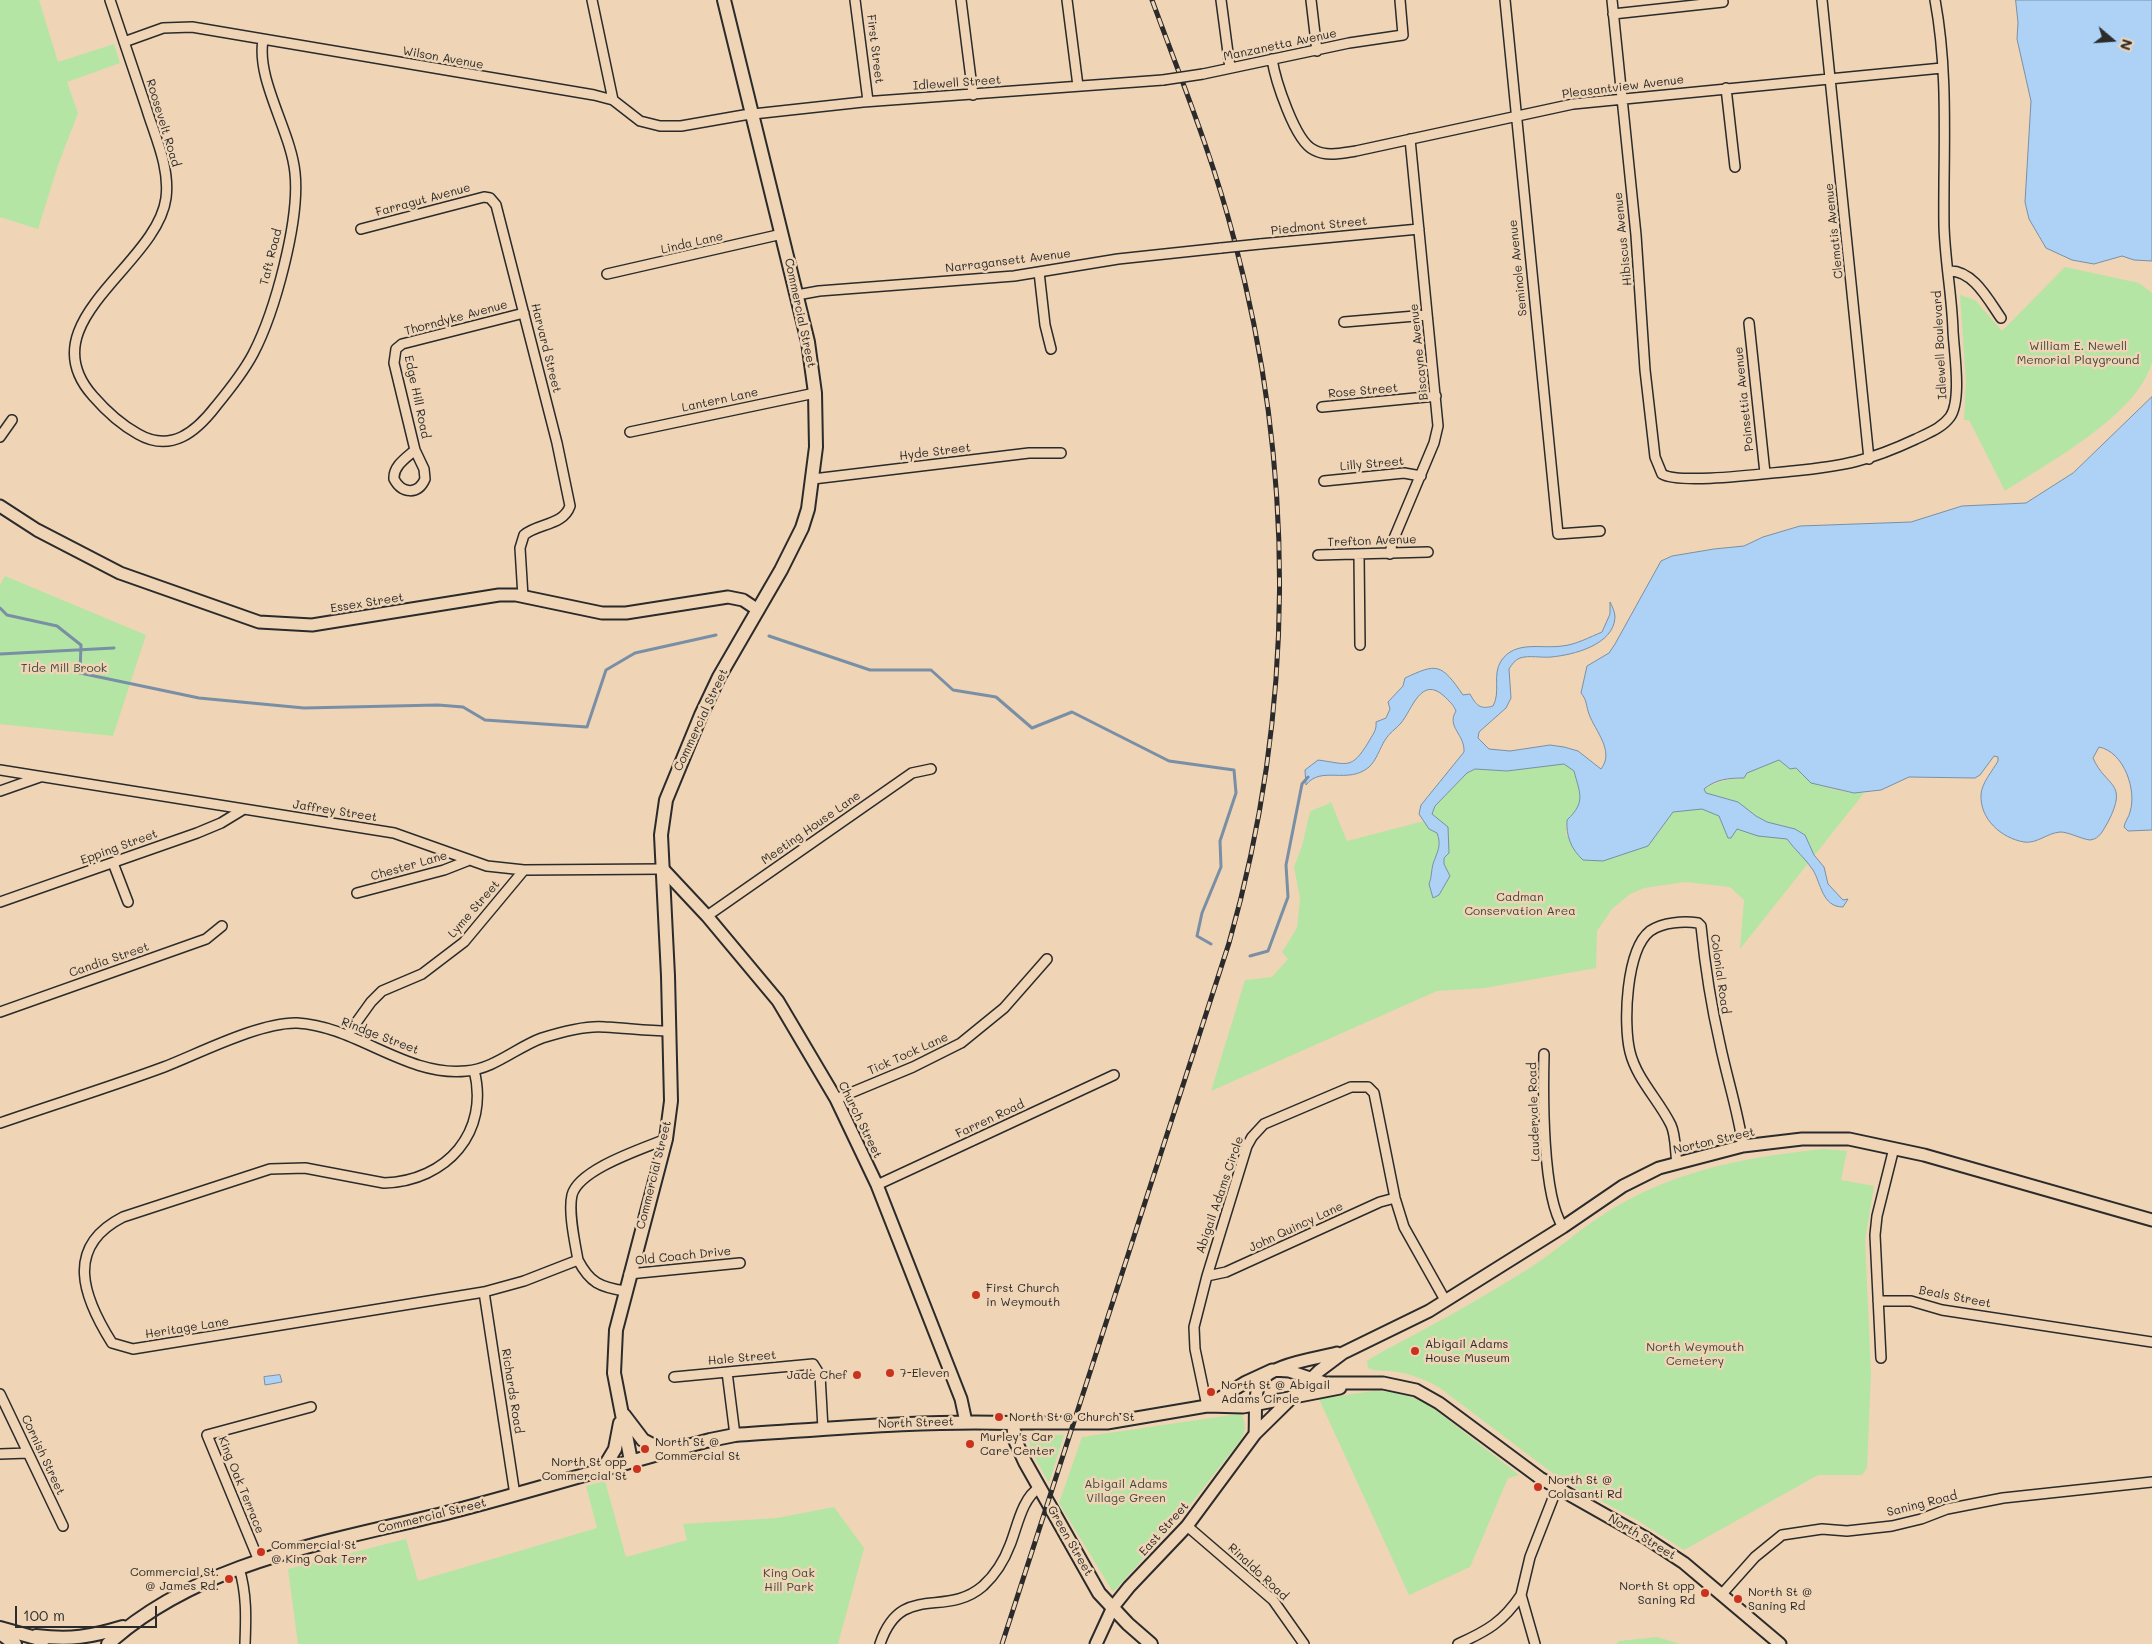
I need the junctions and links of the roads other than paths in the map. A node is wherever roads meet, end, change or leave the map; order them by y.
1 (110, 0) edge
2 (592, 0) edge
3 (724, 0) edge
4 (855, 0) edge
5 (961, 0) edge
6 (1067, 0) edge
7 (1221, 0) edge
8 (1311, 0) edge
9 (1400, 0) edge
10 (1505, 0) edge
11 (1612, 0) edge
12 (1822, 0) edge
13 (1935, 0) edge
14 (1723, 2) dead end
15 (1613, 14) junction
16 (263, 40) junction
17 (124, 42) junction
18 (1316, 51) junction
19 (1272, 59) junction
20 (1230, 68) junction
21 (1942, 68) junction
22 (1831, 79) junction
23 (1163, 80) joint
24 (1078, 86) junction
25 (1726, 88) junction
26 (973, 95) junction
27 (1622, 98) junction
28 (614, 100) junction
29 (868, 102) junction
30 (752, 114) junction
31 (1516, 115) junction
32 (1410, 139) junction
33 (1735, 167) dead end
34 (492, 199) joint
35 (361, 229) dead end
36 (1420, 229) junction
37 (782, 234) junction
38 (1221, 248) joint
39 (1948, 271) junction
40 (1039, 272) junction
41 (607, 274) dead end
42 (797, 295) junction
43 (524, 313) junction
44 (1427, 315) junction
45 (2001, 318) dead end
46 (1344, 322) dead end
47 (1749, 323) dead end
48 (75, 349) joint
49 (1051, 349) dead end
50 (396, 350) joint
51 (815, 393) junction
52 (1436, 396) junction
53 (1322, 407) dead end
54 (12, 420) dead end
55 (630, 432) dead end
56 (0, 437) edge
57 (415, 450) junction
58 (1061, 453) dead end
59 (1869, 459) junction
60 (1765, 473) junction
61 (1662, 474) joint
62 (1421, 476) junction
63 (813, 480) junction
64 (1324, 481) dead end
65 (0, 506) edge
66 (1600, 532) dead end
67 (1428, 552) dead end
68 (1390, 554) junction
69 (1318, 555) dead end
70 (1359, 555) junction
71 (523, 597) junction
72 (758, 610) junction
73 (1360, 645) dead end
74 (931, 769) dead end
75 (0, 770) edge
76 (40, 776) junction
77 (0, 791) edge
78 (244, 809) junction
79 (467, 861) junction
80 (113, 863) junction
81 (663, 869) junction
82 (524, 870) junction
83 (358, 893) dead end
84 (0, 902) edge
85 (128, 902) dead end
86 (708, 916) junction
87 (222, 926) dead end
88 (1047, 959) dead end
89 (0, 1012) edge
90 (669, 1031) junction
91 (348, 1034) junction
92 (1544, 1054) dead end
93 (474, 1070) junction
94 (1114, 1075) dead end
95 (836, 1100) junction
96 (0, 1123) edge
97 (666, 1139) junction
98 (1743, 1146) junction
99 (1894, 1148) junction
100 (1677, 1163) junction
101 (877, 1185) junction
102 (1396, 1198) junction
103 (2152, 1220) edge
104 (1562, 1227) junction
105 (578, 1260) junction
106 (740, 1263) dead end
107 (629, 1274) junction
108 (1207, 1276) junction
109 (625, 1291) junction
110 (484, 1292) junction
111 (1445, 1300) junction
112 (1878, 1302) junction
113 (2152, 1342) edge
114 (1351, 1349) junction
115 (1881, 1358) dead end
116 (1272, 1370) junction
117 (727, 1372) junction
118 (674, 1377) dead end
119 (1310, 1379) junction
120 (1361, 1384) junction
121 (0, 1394) edge
122 (1294, 1397) junction
123 (1257, 1404) junction
124 (1207, 1406) junction
125 (312, 1407) dead end
126 (622, 1414) junction
127 (966, 1422) junction
128 (1013, 1423) junction
129 (823, 1429) junction
130 (1255, 1434) junction
131 (735, 1436) junction
132 (666, 1452) junction
133 (28, 1453) junction
134 (0, 1454) edge
135 (629, 1462) junction
136 (603, 1469) junction
137 (2152, 1482) edge
138 (1039, 1488) junction
139 (1557, 1488) junction
140 (515, 1494) junction
141 (63, 1526) dead end
142 (1187, 1526) junction
143 (259, 1561) junction
144 (239, 1568) junction
145 (1722, 1594) junction
146 (1521, 1595) junction
147 (1113, 1607) junction
148 (128, 1626) junction
149 (0, 1628) edge
150 (0, 1634) edge
151 (36, 1636) junction
152 (16, 1644) edge
153 (52, 1644) edge
154 (108, 1644) edge
155 (246, 1644) edge
156 (880, 1644) edge
157 (1096, 1644) edge
158 (1151, 1644) edge
159 (1304, 1644) edge
160 (1458, 1644) edge
161 (1535, 1644) edge
162 (1780, 1644) edge

1 - 17 street, Roosevelt Road
2 - 28 street
3 - 30 main road, Commercial Street
4 - 29 street, First Street
5 - 26 street
6 - 24 street
7 - 20 street
8 - 18 street
9 - 18 street, Manzanetta Avenue
10 - 31 street, Seminole Avenue
11 - 15 street, Hibiscus Avenue
12 - 22 street, Clematis Avenue
13 - 21 street, Idlewell Boulevard
14 - 15 street
15 - 27 street, Hibiscus Avenue
16 - 17 street, Wilson Avenue
16 - 28 street, Wilson Avenue
16 - 48 street, Taft Road
17 - 48 street, Roosevelt Road
18 - 19 street, Manzanetta Avenue
19 - 20 street, Manzanetta Avenue
19 - 32 street, Pleasantview Avenue
20 - 23 street, Manzanetta Avenue, bridge
21 - 22 street, Pleasantview Avenue
21 - 39 street, Idlewell Boulevard
22 - 25 street, Pleasantview Avenue
22 - 59 street, Clematis Avenue
23 - 24 street, Idlewell Street
24 - 26 street, Idlewell Street
25 - 27 street, Pleasantview Avenue
25 - 33 street
26 - 29 street, Idlewell Street
27 - 31 street, Pleasantview Avenue
27 - 61 street, Hibiscus Avenue
28 - 30 street, Wilson Avenue
29 - 30 street, Idlewell Street
30 - 37 main road, Commercial Street
31 - 32 street, Pleasantview Avenue
31 - 66 street, Seminole Avenue
32 - 36 street, Biscayne Avenue
34 - 35 street, Farragut Avenue
34 - 43 street, Harvard Street
36 - 38 street, Piedmont Street, bridge
36 - 44 street, Biscayne Avenue
37 - 41 street, Linda Lane
37 - 42 main road, Commercial Street
38 - 40 street, Narragansett Avenue
39 - 45 street
39 - 59 street, Idlewell Boulevard
40 - 42 street, Narragansett Avenue
40 - 49 street
42 - 51 main road, Commercial Street
43 - 50 street, Thorndyke Avenue
43 - 71 street, Harvard Street
44 - 46 street
44 - 52 street, Biscayne Avenue
47 - 60 street, Poinsettia Avenue
50 - 57 street, Edge Hill Road
51 - 55 street, Lantern Lane
51 - 63 main road, Commercial Street
52 - 53 street, Rose Street
52 - 62 street, Biscayne Avenue
54 - 56 street
57 - 57 street, Edge Hill Road
58 - 63 street, Hyde Street
59 - 60 street, Idlewell Boulevard
60 - 61 street, Idlewell Boulevard
62 - 64 street, Lilly Street
62 - 68 street, Biscayne Avenue
63 - 72 main road, Commercial Street
65 - 71 street, Essex Street
67 - 68 street, Trefton Avenue
68 - 70 street, Trefton Avenue
69 - 70 street, Trefton Avenue
70 - 73 street
71 - 72 street, Essex Street
72 - 81 main road, Commercial Street
74 - 86 street, Meeting House Lane
75 - 76 street, Jaffrey Street
76 - 77 street
76 - 78 street, Jaffrey Street
78 - 79 street, Jaffrey Street
78 - 80 street, Epping Street
79 - 82 street, Jaffrey Street
79 - 83 street, Chester Lane
80 - 84 street, Epping Street
80 - 85 street
81 - 82 street, Jaffrey Street
81 - 86 street, Church Street
81 - 90 main road, Commercial Street
82 - 91 street, Lyme Street
86 - 95 street, Church Street
87 - 89 street, Candia Street
88 - 95 street, Tick Tock Lane
90 - 93 street, Rindge Street
90 - 97 main road, Commercial Street
91 - 93 street, Rindge Street
91 - 96 street, Rindge Street
92 - 104 street, Laudervale Road
93 - 110 street, Heritage Lane
94 - 101 street, Farren Road
95 - 101 street, Church Street
97 - 105 street
97 - 107 main road, Commercial Street
98 - 99 street, Norton Street
98 - 100 street, Norton Street
98 - 100 street, Colonial Road
99 - 103 street, Norton Street
99 - 112 street
100 - 104 street, Norton Street
101 - 127 street, Church Street
102 - 108 street, John Quincy Lane
102 - 108 street, Abigail Adams Circle
102 - 111 street, Abigail Adams Circle
104 - 111 street, Norton Street
105 - 109 street
105 - 110 street, Heritage Lane
106 - 107 street, Old Coach Drive
107 - 109 main road, Commercial Street
108 - 124 street, Abigail Adams Circle
109 - 126 main road, Commercial Street
110 - 140 street, Richards Road
111 - 114 street, Norton Street
112 - 113 street, Beals Street
112 - 115 street
114 - 116 street, Norton Street
114 - 119 street, Norton Street
116 - 119 street, North Street
116 - 123 street
116 - 124 street, North Street
117 - 118 street, Hale Street
117 - 129 street, Hale Street
117 - 131 street
119 - 120 street, North Street
119 - 122 street, Norton Street
120 - 122 street, North Street
120 - 139 street, North Street
121 - 133 street, Cornish Street
122 - 123 street, North Street
122 - 130 street, East Street
123 - 124 street, North Street
123 - 130 street
124 - 128 street, North Street
125 - 143 street, King Oak Terrace
126 - 132 main road
126 - 135 main road, Commercial Street
126 - 136 main road
127 - 128 main road, North Street
127 - 129 main road, North Street
128 - 138 main road, Green Street
129 - 131 main road, North Street
130 - 142 street, East Street
131 - 132 main road, North Street
132 - 135 main road, North Street
133 - 134 street
133 - 141 street, Cornish Street
135 - 136 main road, Commercial Street
136 - 140 main road, Commercial Street
137 - 145 street, Saning Road
138 - 147 main road, Green Street
138 - 156 street
139 - 145 street, North Street
139 - 146 street
140 - 143 main road, Commercial Street
142 - 147 street, East Street
142 - 159 street, Rinaldo Road
143 - 144 main road, Commercial Street
144 - 148 main road, Commercial Street
144 - 155 street
145 - 162 street, North Street
146 - 160 street
146 - 161 street
147 - 157 street, East Street
147 - 158 main road, Green Street
148 - 151 main road
148 - 154 main road, Commercial Street
149 - 151 main road
150 - 152 main road
151 - 153 main road

